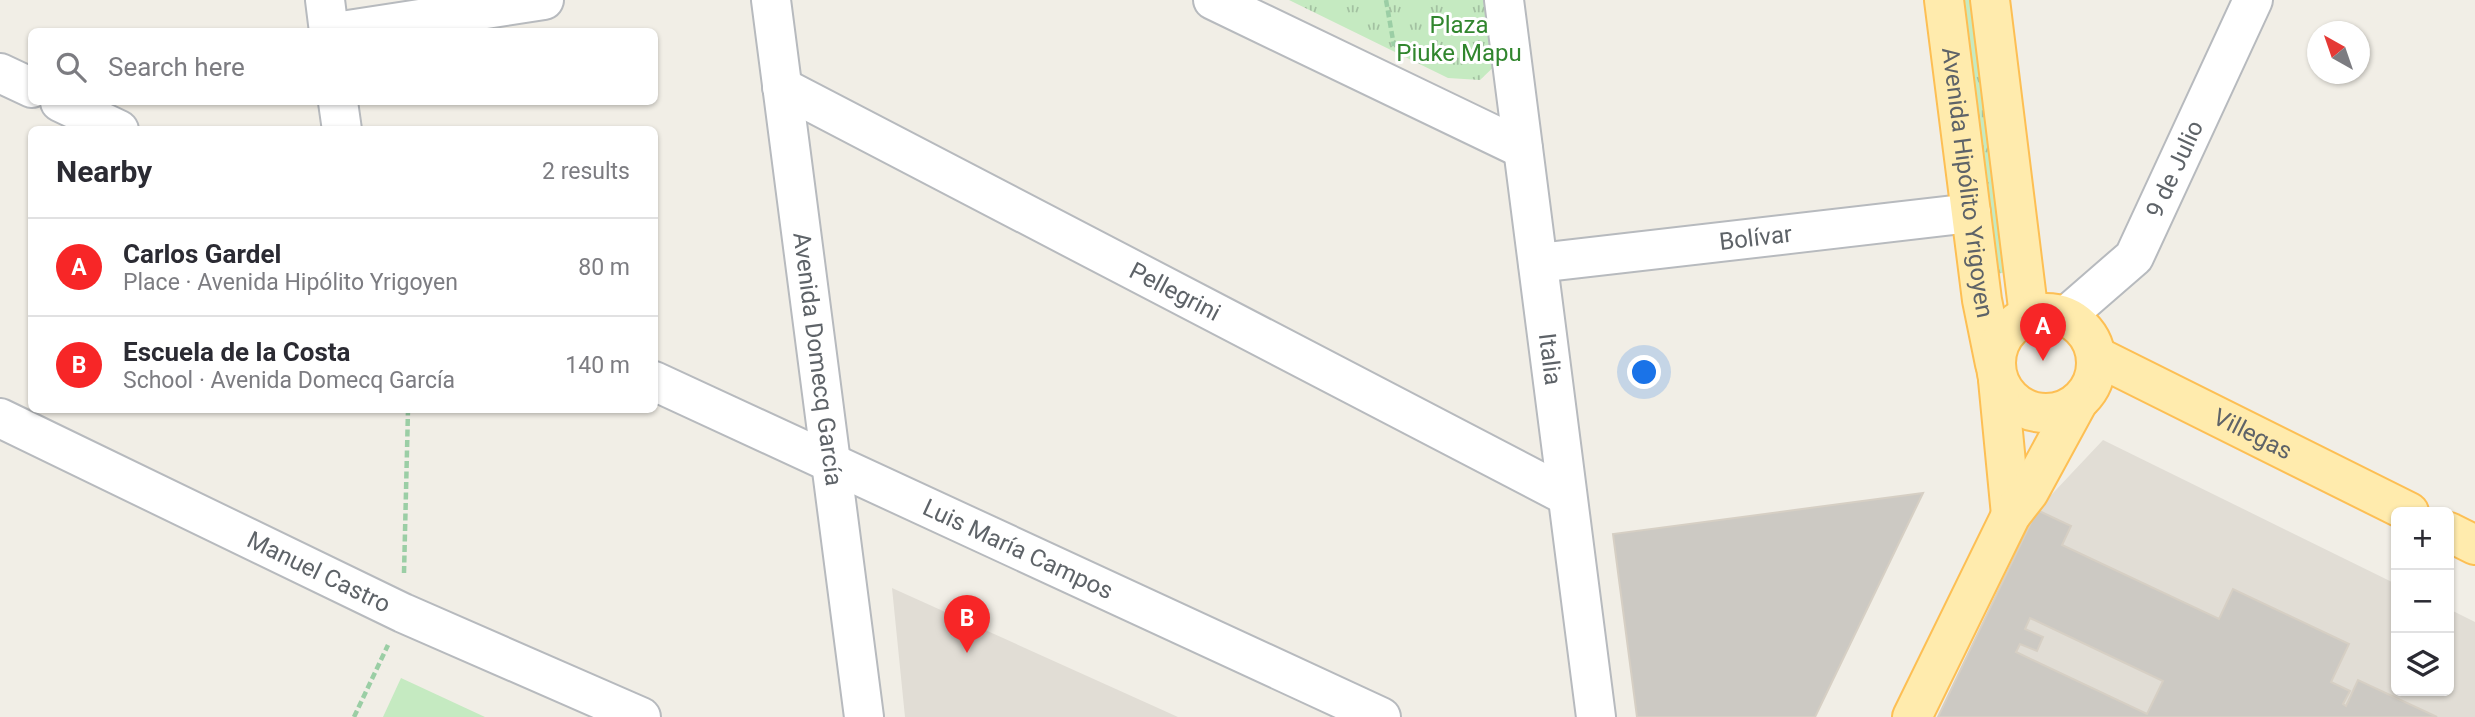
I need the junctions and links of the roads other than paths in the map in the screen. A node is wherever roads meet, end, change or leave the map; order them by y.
1 (325, 0) edge
2 (544, 0) edge
3 (771, 0) edge
4 (1213, 0) edge
5 (1504, 0) edge
6 (1944, 0) edge
7 (1990, 0) edge
8 (2253, 0) edge
9 (328, 28) edge
10 (361, 28) edge
11 (0, 74) edge
12 (28, 86) edge
13 (782, 88) junction
14 (66, 105) edge
15 (338, 105) edge
16 (111, 126) edge
17 (341, 126) edge
18 (1523, 149) junction
19 (1971, 213) junction
20 (1538, 263) junction
21 (2047, 316) junction
22 (2096, 356) junction
23 (1996, 372) junction
24 (658, 383) edge
25 (2078, 402) junction
26 (0, 418) edge
27 (831, 463) junction
28 (1567, 496) junction
29 (2399, 507) edge
30 (2011, 515) junction
31 (2454, 534) edge
32 (2475, 545) edge
33 (641, 717) edge
34 (864, 717) edge
35 (1381, 717) edge
36 (1596, 717) edge
37 (1912, 717) edge

1 - 9 street
2 - 10 street
3 - 13 street, Avenida Domecq García
4 - 18 street
5 - 18 street, Italia
6 - 19 main road, Avenida Hipólito Yrigoyen
7 - 21 main road, Avenida Hipólito Yrigoyen
8 - 21 street, 9 de Julio
11 - 12 street
13 - 27 street, Avenida Domecq García
13 - 28 street, Pellegrini
14 - 16 street
15 - 17 street
18 - 20 street, Italia
19 - 20 street, Bolívar
19 - 23 main road, Avenida Hipólito Yrigoyen
20 - 28 street, Italia
21 - 22 main road
21 - 23 main road
22 - 25 main road
22 - 29 main road, Villegas
23 - 25 main road
23 - 30 main road
24 - 27 street, Luis María Campos
25 - 30 main road
26 - 33 street, Manuel Castro
27 - 34 street, Avenida Domecq García
27 - 35 street, Luis María Campos
28 - 36 street, Italia
30 - 37 main road
31 - 32 main road

